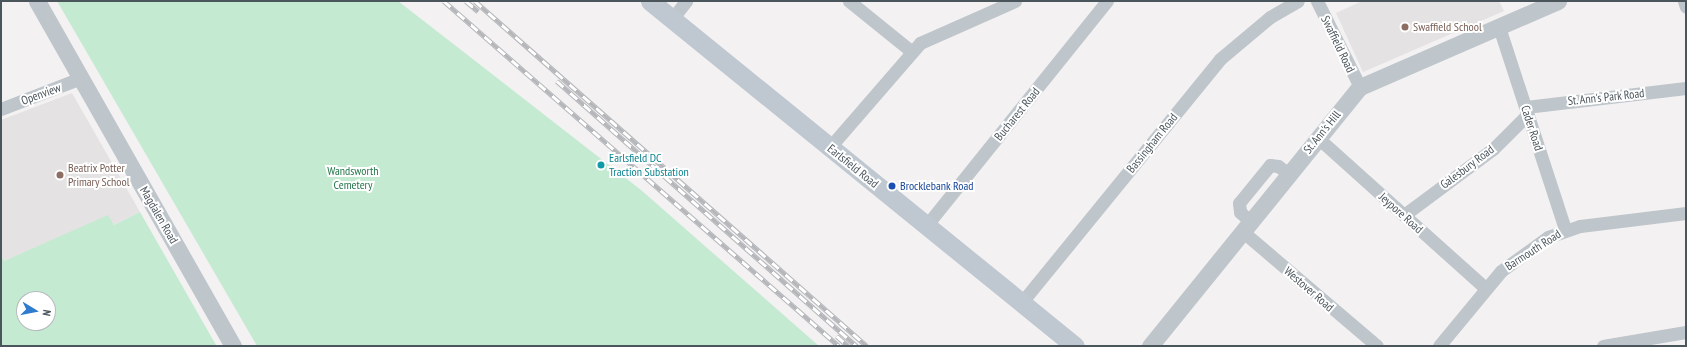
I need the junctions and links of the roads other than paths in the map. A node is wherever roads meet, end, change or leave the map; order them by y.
1 (37, 1) edge
2 (650, 1) edge
3 (686, 1) edge
4 (849, 1) edge
5 (1015, 1) edge
6 (1107, 1) edge
7 (1298, 1) edge
8 (1317, 1) edge
9 (1558, 1) edge
10 (1684, 1) edge
11 (1686, 7) edge
12 (672, 19) junction
13 (1499, 27) junction
14 (911, 52) junction
15 (81, 78) junction
16 (1360, 87) junction
17 (1686, 88) edge
18 (1, 108) edge
19 (1527, 110) junction
20 (1318, 138) junction
21 (830, 147) junction
22 (1686, 213) edge
23 (1404, 216) junction
24 (926, 226) junction
25 (1246, 226) junction
26 (1565, 229) junction
27 (1484, 288) junction
28 (1022, 302) junction
29 (1686, 332) edge
30 (233, 346) edge
31 (1075, 346) edge
32 (1150, 346) edge
33 (1377, 346) edge
34 (1439, 346) edge
35 (1603, 346) edge

1 - 15 street, Magdalen Road
2 - 12 main road, Earlsfield Road
3 - 12 street
4 - 14 street
5 - 14 street
6 - 24 street, Bucharest Road
7 - 28 street, Bassingham Road
8 - 16 street, Swaffield Road
9 - 13 street, St. Ann's Hill
10 - 11 street
12 - 21 main road, Earlsfield Road
13 - 16 street, St. Ann's Hill
13 - 19 street, Cader Road
14 - 21 street
15 - 18 street, Openview
15 - 30 street, Magdalen Road
16 - 20 street, St. Ann's Hill
17 - 19 street, St. Ann's Park Road
19 - 23 street, Galesbury Road
19 - 26 street, Cader Road
20 - 23 street, Jeypore Road
20 - 25 street, St. Ann's Hill
21 - 24 main road, Earlsfield Road
22 - 26 street, Barmouth Road
23 - 27 street, Jeypore Road
24 - 28 main road, Earlsfield Road
25 - 32 street, St. Ann's Hill
25 - 33 street, Westover Road
26 - 27 street, Barmouth Road
27 - 34 street, Barmouth Road
28 - 31 main road, Earlsfield Road
29 - 35 street

